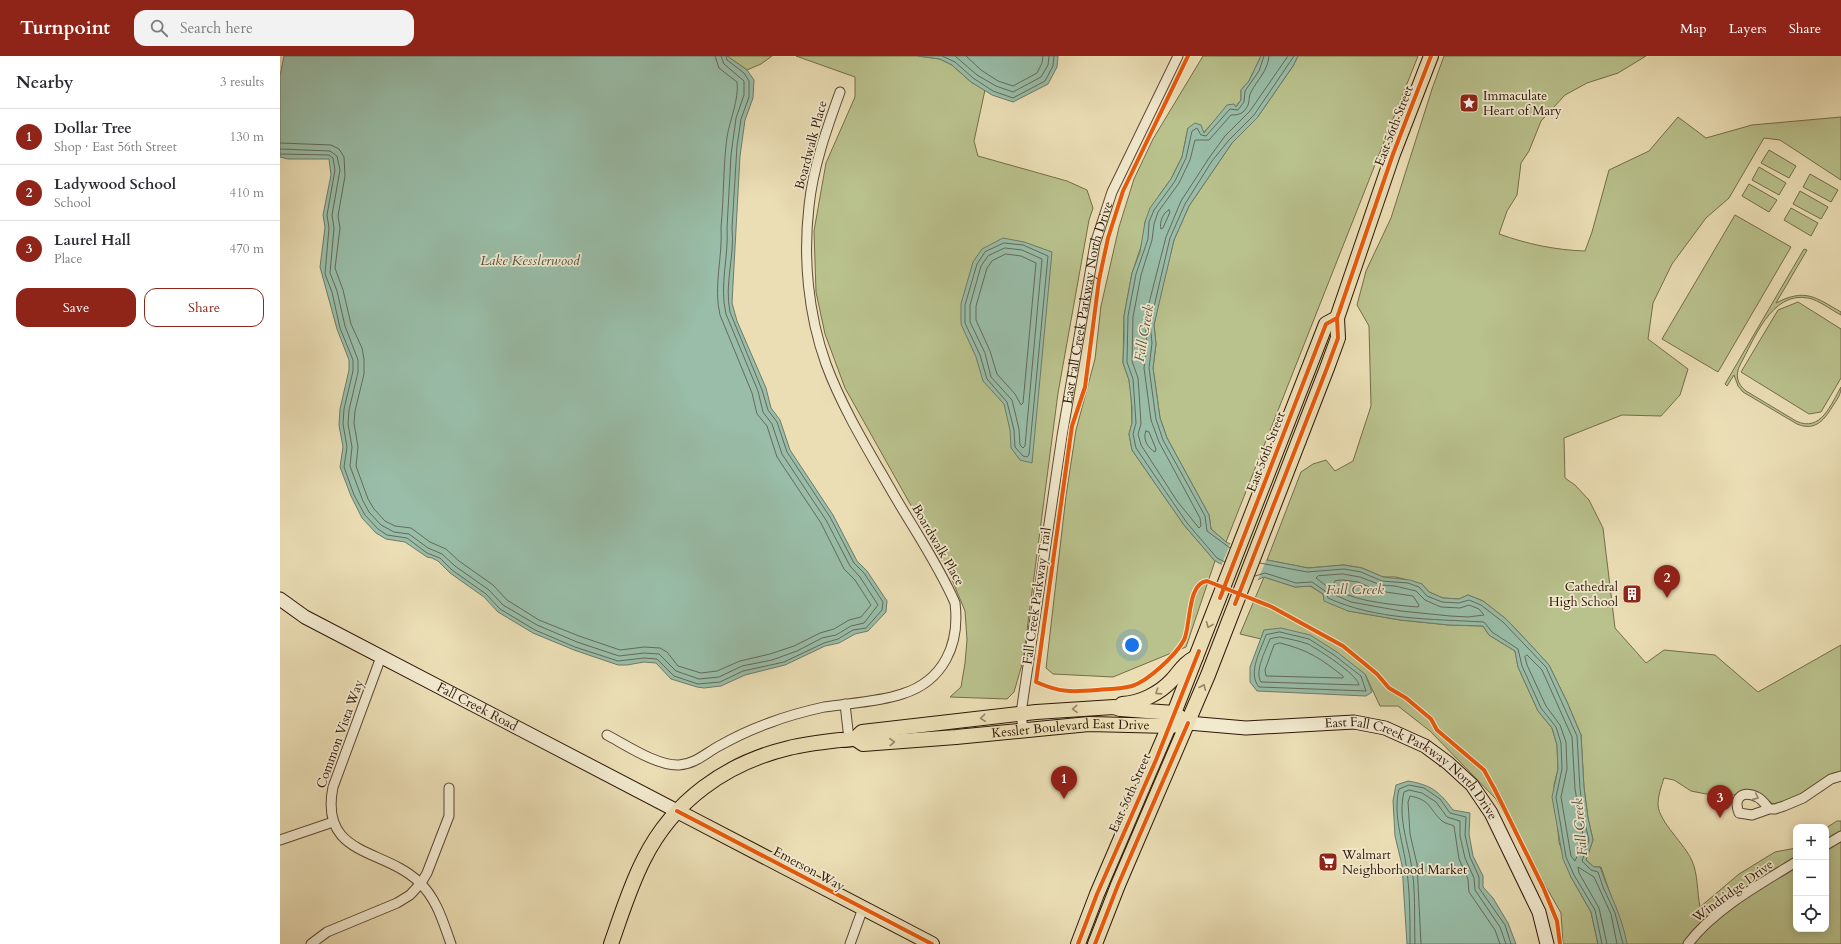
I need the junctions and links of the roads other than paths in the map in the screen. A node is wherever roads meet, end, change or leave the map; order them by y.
1 (1178, 56) edge
2 (1432, 56) edge
3 (840, 92) dead end
4 (1337, 318) junction
5 (280, 600) edge
6 (381, 657) junction
7 (1196, 657) junction
8 (845, 704) junction
9 (1114, 707) junction
10 (1021, 713) junction
11 (1174, 713) junction
12 (1188, 723) junction
13 (1169, 726) junction
14 (1023, 730) junction
15 (607, 735) dead end
16 (851, 739) junction
17 (1841, 776) edge
18 (449, 788) dead end
19 (1769, 809) dead end
20 (677, 811) junction
21 (333, 822) junction
22 (1841, 836) edge
23 (280, 840) edge
24 (1829, 842) edge
25 (1793, 864) edge
26 (421, 883) junction
27 (863, 908) junction
28 (311, 944) edge
29 (451, 944) edge
30 (611, 944) edge
31 (850, 944) edge
32 (932, 944) edge
33 (1078, 944) edge
34 (1095, 944) edge
35 (1547, 944) edge
36 (1688, 944) edge

1 - 10 street, East Fall Creek Parkway North Drive
2 - 4 main road, East 56th Street
3 - 8 street, Boardwalk Place
4 -> 7 main road, East 56th Street
12 -> 4 main road, East 56th Street
5 - 6 main road, Fall Creek Road
6 - 20 main road, Fall Creek Road
6 - 21 street, Common Vista Way
7 -> 9 main road
7 - 11 main road, East 56th Street
8 - 15 street, Boardwalk Place
8 - 16 street
9 -> 10 main road, Kessler Boulevard East Drive
9 - 11 main road, Kessler Boulevard East Drive
10 - 14 street, East Fall Creek Parkway North Drive
10 -> 16 main road, Kessler Boulevard East Drive
11 - 12 main road
11 - 13 main road, East 56th Street
12 - 13 main road, Kessler Boulevard East Drive
12 - 34 main road, East 56th Street
12 - 35 main road, East Fall Creek Parkway North Drive
13 - 14 main road, Kessler Boulevard East Drive
13 - 33 main road, East 56th Street
16 -> 14 main road, Kessler Boulevard East Drive
16 - 20 main road, Kessler Boulevard East Drive
17 - 19 street
18 - 26 street
20 - 27 main road, Emerson Way
20 - 30 main road, Kessler Boulevard East Drive
21 - 23 street
21 - 26 street
22 - 24 street
25 - 36 street, Windridge Drive
26 - 28 street
26 - 29 street
27 - 31 street
27 - 32 main road, Emerson Way

